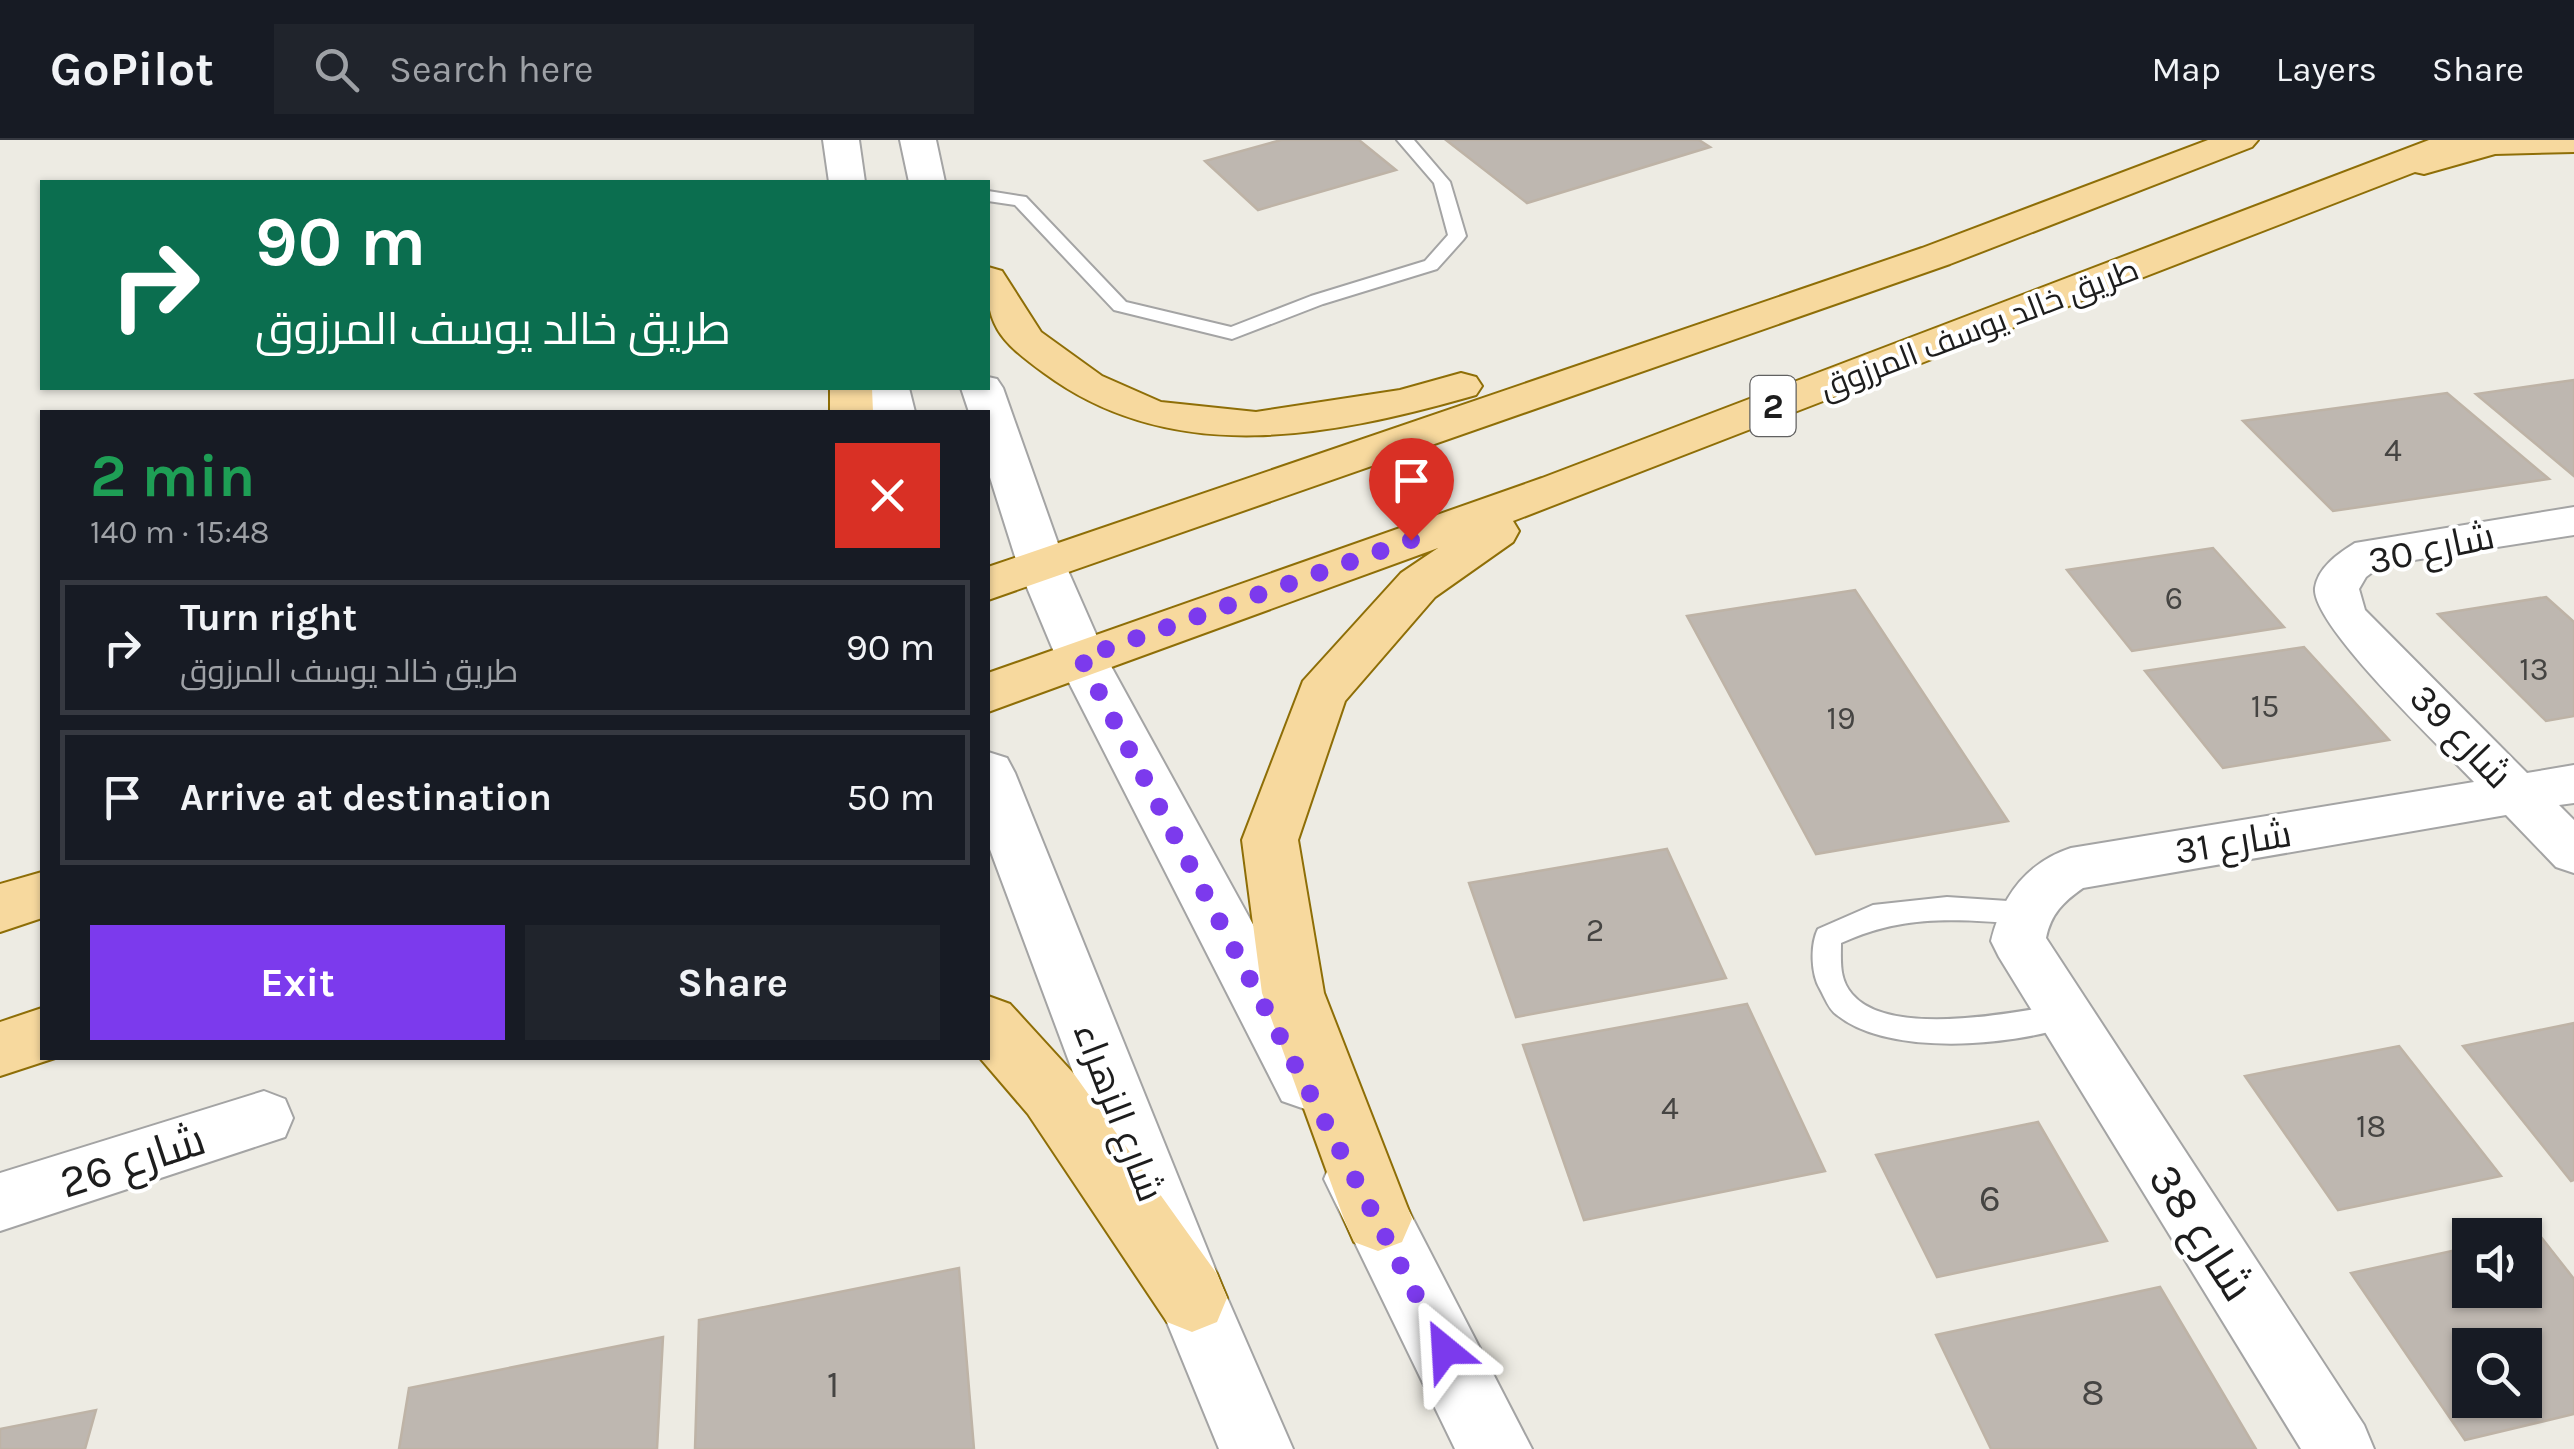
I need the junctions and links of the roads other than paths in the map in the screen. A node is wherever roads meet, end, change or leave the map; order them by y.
1 (841, 140) edge
2 (918, 140) edge
3 (1405, 140) edge
4 (2240, 140) edge
5 (2460, 140) edge
6 (2574, 142) edge
7 (846, 180) edge
8 (927, 180) edge
9 (2359, 182) junction
10 (990, 196) edge
11 (1936, 256) junction
12 (990, 283) edge
13 (990, 412) edge
14 (1558, 488) junction
15 (2574, 521) edge
16 (1042, 566) junction
17 (990, 583) edge
18 (2348, 620) joint
19 (1081, 658) junction
20 (990, 692) edge
21 (990, 779) edge
22 (2574, 784) edge
23 (2518, 795) junction
24 (2574, 853) edge
25 (40, 896) edge
26 (0, 908) edge
27 (2024, 913) junction
28 (2064, 1016) junction
29 (990, 1025) edge
30 (40, 1036) edge
31 (0, 1050) edge
32 (264, 1118) dead end
33 (0, 1202) edge
34 (1378, 1219) junction
35 (1192, 1298) junction
36 (1256, 1449) edge
37 (1495, 1449) edge
38 (2340, 1449) edge

1 - 7 street
2 - 8 street
3 - 10 lane
4 - 11 main road, 2
5 - 9 main road, طريق خالد يوسف المرزوق / 2
6 - 9 main road
9 - 14 main road, طريق خالد يوسف المرزوق / 2
11 - 12 main road
11 - 16 main road, 2
13 - 16 street
14 - 19 main road, طريق خالد يوسف المرزوق / 2
14 - 34 main road
15 - 18 street, شارع 30
16 - 17 main road, 2
16 - 19 street
18 - 23 street, شارع 39
19 - 20 main road, طريق خالد يوسف المرزوق / 2
19 - 34 street
21 - 35 street, شارع الزهراء
22 - 23 street, شارع 31
23 - 24 street, شارع 39
23 - 27 street, شارع 31
25 - 26 main road
27 - 28 street
27 - 28 lane
28 - 38 street, شارع 38
29 - 35 main road
30 - 31 main road
32 - 33 street, شارع 26
34 - 37 street
35 - 36 street, شارع الزهراء

